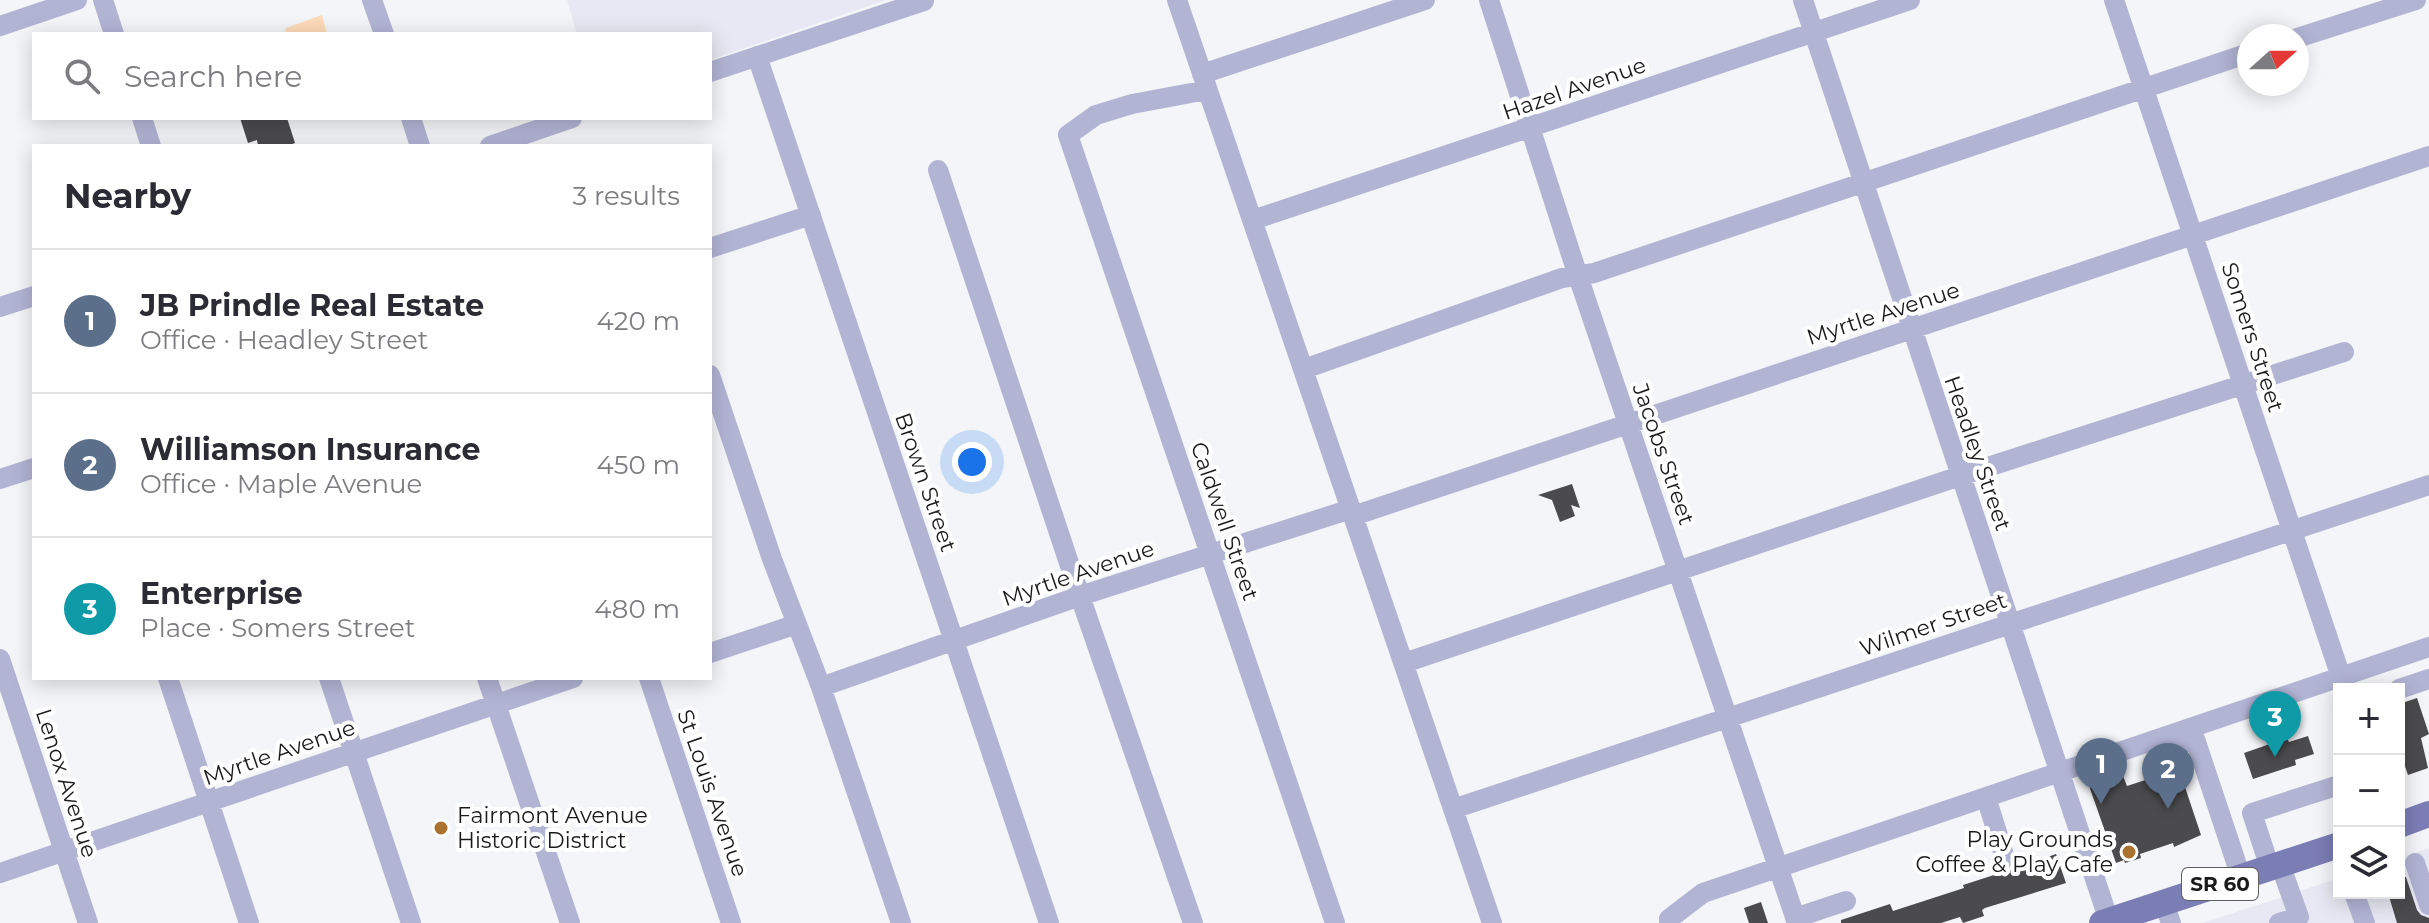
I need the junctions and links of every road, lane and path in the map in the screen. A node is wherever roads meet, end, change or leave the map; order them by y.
1 (77, 0) edge
2 (103, 0) edge
3 (372, 0) edge
4 (1177, 0) edge
5 (1425, 0) edge
6 (1489, 0) edge
7 (1803, 0) edge
8 (1910, 0) edge
9 (2114, 0) edge
10 (2416, 0) edge
11 (924, 1) edge
12 (0, 26) edge
13 (113, 32) edge
14 (383, 32) edge
15 (1814, 32) junction
16 (2309, 34) edge
17 (757, 56) junction
18 (2237, 57) edge
19 (712, 71) edge
20 (1204, 82) junction
21 (2144, 88) junction
22 (143, 120) edge
23 (412, 120) edge
24 (566, 120) edge
25 (1530, 129) junction
26 (150, 144) edge
27 (419, 144) edge
28 (496, 144) edge
29 (2429, 156) edge
30 (938, 170) dead end
31 (1863, 181) junction
32 (811, 215) junction
33 (1253, 220) junction
34 (2194, 235) junction
35 (712, 247) edge
36 (1578, 276) junction
37 (32, 297) edge
38 (0, 307) edge
39 (1911, 329) junction
40 (2344, 352) dead end
41 (1304, 369) junction
42 (712, 381) edge
43 (2243, 384) junction
44 (1628, 423) junction
45 (32, 469) edge
46 (1960, 476) junction
47 (0, 479) edge
48 (2429, 485) edge
49 (1352, 513) junction
50 (2292, 529) junction
51 (1212, 554) junction
52 (1679, 572) junction
53 (1080, 596) junction
54 (797, 624) junction
55 (2010, 624) junction
56 (954, 641) junction
57 (2429, 647) edge
58 (712, 652) edge
59 (0, 659) edge
60 (1404, 663) junction
61 (2429, 679) edge
62 (169, 680) edge
63 (330, 680) edge
64 (488, 680) edge
65 (567, 680) edge
66 (650, 680) edge
67 (2333, 683) edge
68 (2343, 683) edge
69 (821, 687) junction
70 (2405, 687) edge
71 (496, 703) junction
72 (1729, 719) junction
73 (354, 751) junction
74 (2130, 761) dead end
75 (2060, 773) junction
76 (2333, 787) edge
77 (1986, 797) junction
78 (209, 801) junction
79 (1453, 809) junction
80 (2429, 814) edge
81 (2405, 823) edge
82 (2333, 848) edge
83 (64, 851) junction
84 (2005, 858) dead end
85 (2275, 866) junction
86 (2414, 866) edge
87 (1778, 867) junction
88 (0, 873) edge
89 (2241, 877) junction
90 (2356, 899) edge
91 (1846, 901) dead end
92 (2429, 905) edge
93 (2168, 913) edge
94 (1796, 921) edge
95 (2293, 921) edge
96 (2105, 922) edge
97 (88, 923) edge
98 (249, 923) edge
99 (411, 923) edge
100 (570, 923) edge
101 (731, 923) edge
102 (901, 923) edge
103 (1049, 923) edge
104 (1193, 923) edge
105 (1335, 923) edge
106 (1492, 923) edge
107 (1669, 923) edge
108 (2365, 923) edge

1 - 12 street
2 - 13 street
3 - 14 street
4 - 20 street
5 - 20 street
6 - 25 street, Jacobs Street
7 - 15 street, Headley Street
8 - 15 street, Hazel Avenue
9 - 21 street, Somers Street
10 - 16 street
11 - 17 street
15 - 25 street, Hazel Avenue
15 - 31 street, Headley Street
17 - 19 street
17 - 32 street, Brown Street
18 - 21 street
20 - 33 street
20 - 51 street, Caldwell Street
21 - 31 street
21 - 34 street, Somers Street
22 - 26 street
23 - 27 street
24 - 28 street
25 - 33 street, Hazel Avenue
25 - 36 street, Jacobs Street
29 - 34 street, Myrtle Avenue
30 - 53 street
31 - 36 street
31 - 39 street, Headley Street
32 - 35 street
32 - 56 street, Brown Street
33 - 41 street
34 - 39 street, Myrtle Avenue
34 - 43 street, Somers Street
36 - 41 street
36 - 44 street, Jacobs Street
37 - 38 street
39 - 44 street, Myrtle Avenue
39 - 46 street, Headley Street
40 - 43 street
41 - 49 street
42 - 54 street
43 - 46 street
43 - 50 street, Somers Street
44 - 49 street, Myrtle Avenue
44 - 52 street, Jacobs Street
45 - 47 street
46 - 52 street
46 - 55 street, Headley Street
48 - 50 street, Wilmer Street
49 - 51 street, Myrtle Avenue
49 - 60 street
50 - 55 street, Wilmer Street
50 - 68 street, Somers Street
51 - 53 street, Myrtle Avenue
51 - 105 street, Caldwell Street
52 - 60 street
52 - 72 street, Jacobs Street
53 - 56 street, Myrtle Avenue
53 - 104 street
54 - 58 street
54 - 69 street
55 - 72 street, Wilmer Street
55 - 75 street, Headley Street
56 - 69 street, Myrtle Avenue
56 - 103 street, Brown Street
57 - 68 street
59 - 83 street, Lenox Avenue
60 - 79 street
61 - 70 street
62 - 78 street
63 - 73 street
64 - 71 street
65 - 71 street, Myrtle Avenue
66 - 101 street, St Louis Avenue
67 - 75 street
69 - 102 street
71 - 73 street, Myrtle Avenue
71 - 100 street
72 - 79 street, Wilmer Street
72 - 87 street, Jacobs Street
73 - 78 street, Myrtle Avenue
73 - 99 street
74 - 89 street
75 - 77 street
75 - 96 street, Headley Street
76 - 85 street
77 - 84 street
77 - 87 street
78 - 83 street, Myrtle Avenue
78 - 98 street
79 - 106 street
80 - 81 main road
82 - 85 main road, SR 60
83 - 88 street, Myrtle Avenue
83 - 97 street, Lenox Avenue
85 - 89 main road, SR 60
85 - 95 street
86 - 92 street
87 - 94 street, Jacobs Street
87 - 107 street
89 - 93 main road, SR 60
90 - 108 street
91 - 94 street
93 - 96 main road, SR 60

